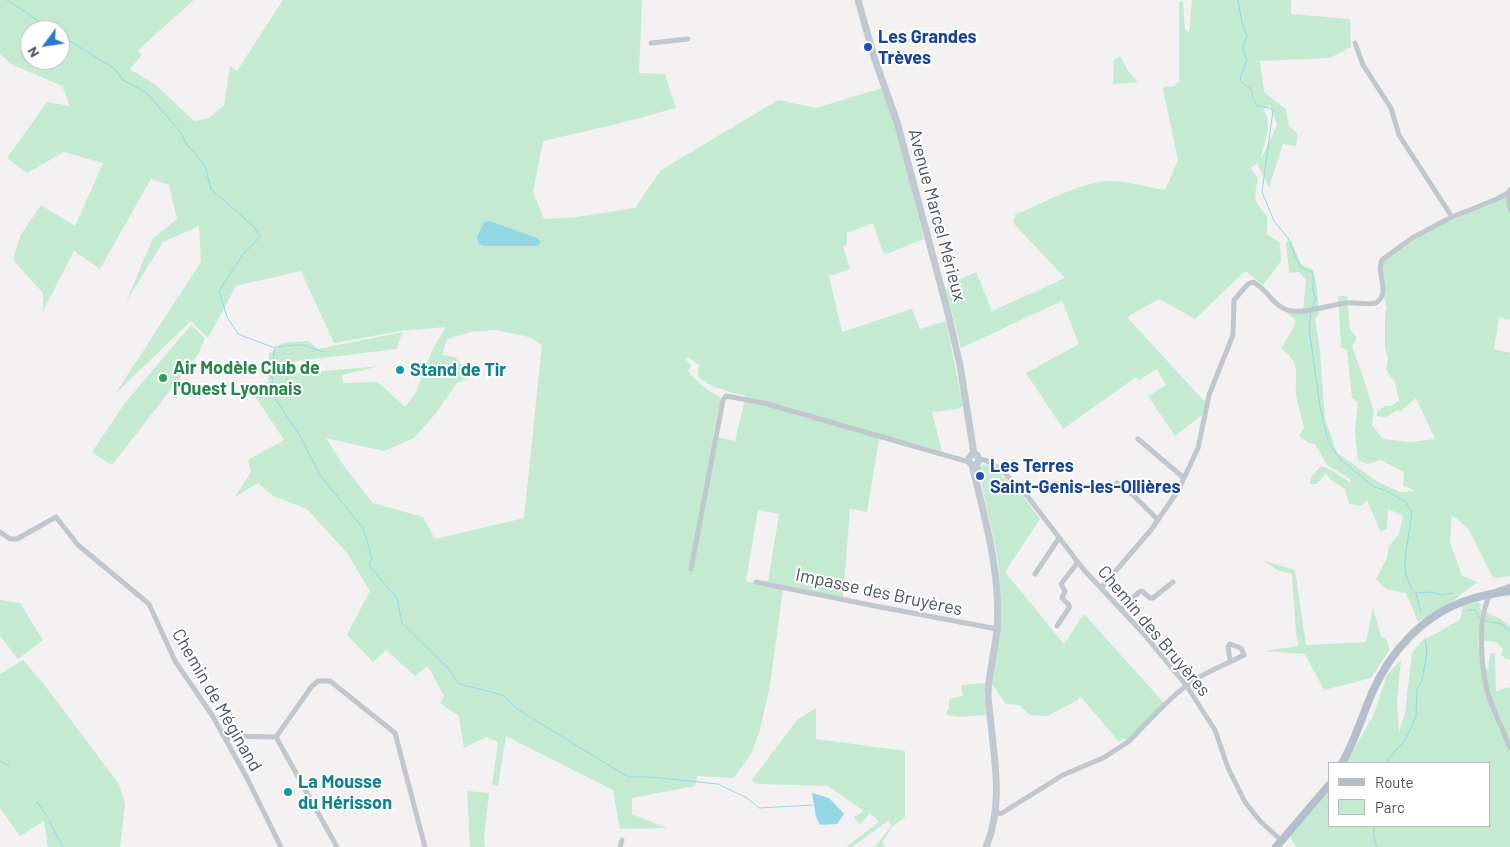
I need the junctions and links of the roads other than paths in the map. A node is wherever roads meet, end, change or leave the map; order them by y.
1 (858, 0) edge
2 (688, 39) dead end
3 (651, 43) dead end
4 (1356, 43) dead end
5 (1509, 192) edge
6 (1510, 209) edge
7 (1452, 217) junction
8 (1138, 439) dead end
9 (973, 460) junction
10 (1184, 478) junction
11 (1117, 483) dead end
12 (1158, 520) junction
13 (0, 532) edge
14 (1059, 538) junction
15 (1078, 562) junction
16 (690, 569) dead end
17 (1035, 574) dead end
18 (756, 582) dead end
19 (1173, 582) dead end
20 (1510, 585) edge
21 (1101, 588) junction
22 (1510, 591) edge
23 (1484, 600) junction
24 (1465, 601) junction
25 (1121, 610) junction
26 (1056, 626) dead end
27 (997, 629) junction
28 (1230, 660) dead end
29 (1186, 685) junction
30 (276, 737) junction
31 (226, 740) junction
32 (1510, 748) edge
33 (1342, 762) edge
34 (1328, 786) edge
35 (996, 814) junction
36 (622, 840) dead end
37 (1282, 841) junction
38 (281, 847) edge
39 (336, 847) edge
40 (425, 847) edge
41 (620, 847) edge
42 (986, 847) edge
43 (1276, 847) edge

1 - 9 main road, Avenue Marcel Mérieux
2 - 3 street
4 - 7 street
5 - 6 street
5 - 7 street
7 - 10 street
8 - 10 street
9 - 14 street, Chemin des Bruyères
9 - 16 street, Chemin des Bruyères
9 - 27 main road, Avenue Marcel Mérieux
10 - 12 street
11 - 12 street
12 - 21 street
13 - 31 street, Chemin de Méginand
14 - 15 street, Chemin des Bruyères
14 - 17 street
15 - 21 street, Chemin des Bruyères
15 - 26 street
18 - 27 street, Impasse des Bruyères
19 - 25 street
20 - 23 street
20 - 24 main road
21 - 25 street, Chemin des Bruyères
22 - 23 main road
23 - 24 main road
23 - 32 street
24 - 33 main road
25 - 29 street, Chemin des Bruyères
27 - 35 main road, Avenue Marcel Mérieux
28 - 29 street
29 - 35 street
29 - 37 street, Chemin des Bruyères
30 - 31 street
30 - 39 street
30 - 40 street
31 - 38 street, Chemin de Méginand
34 - 37 main road
35 - 42 main road, Avenue Marcel Mérieux
36 - 41 street
37 - 43 main road

